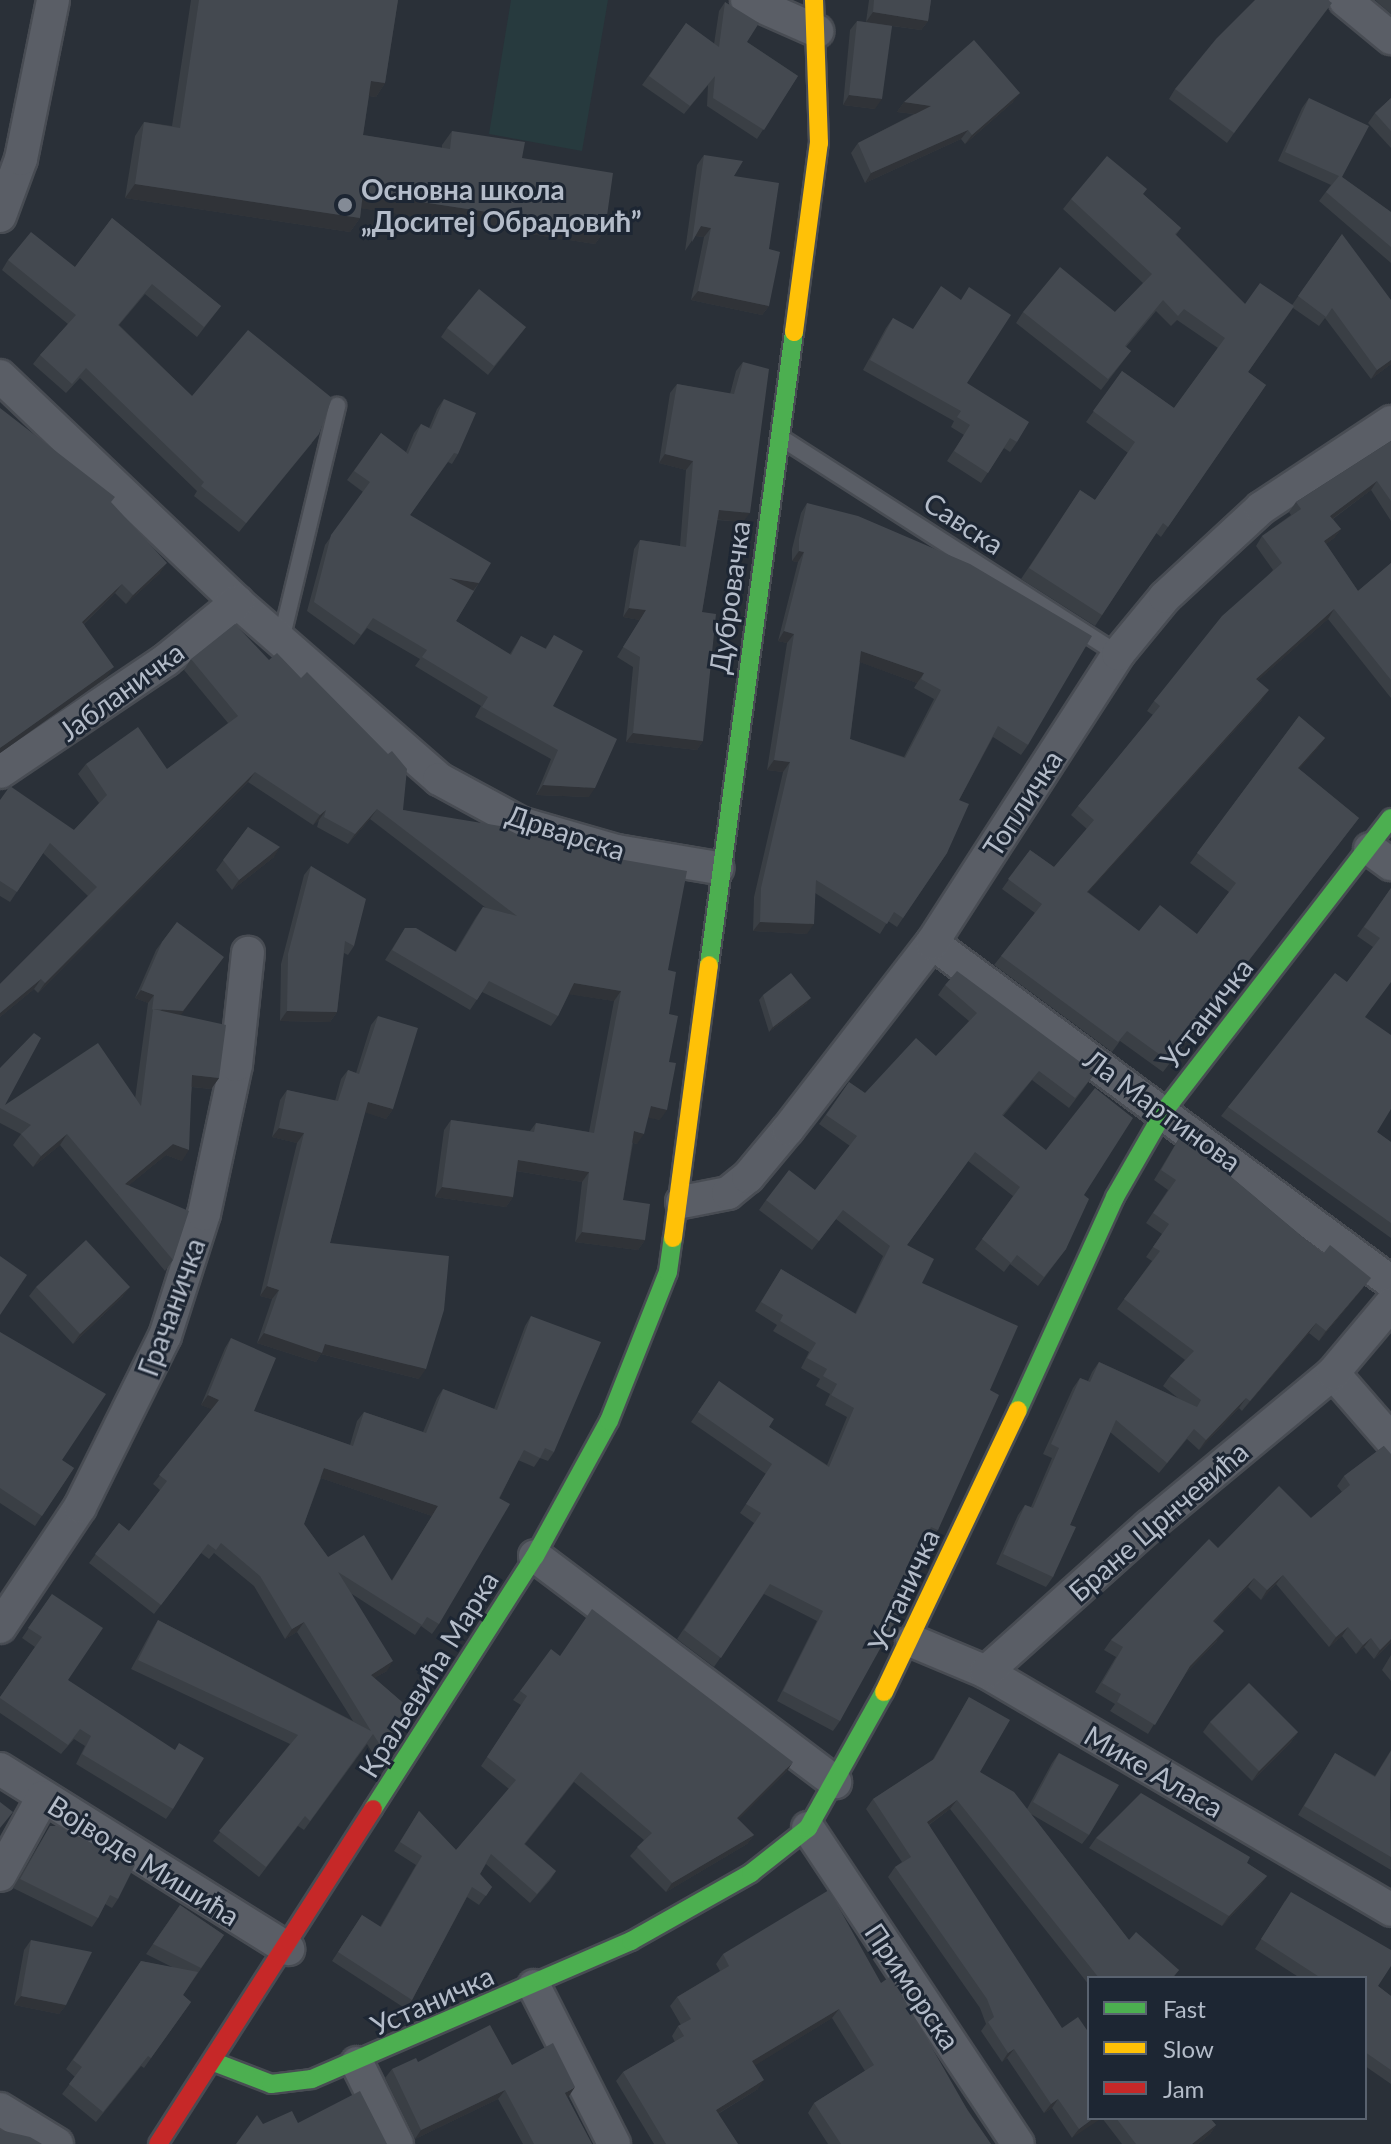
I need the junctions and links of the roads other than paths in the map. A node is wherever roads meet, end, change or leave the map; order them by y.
1 (53, 0) edge
2 (747, 0) edge
3 (1345, 0) edge
4 (816, 16) edge
5 (1391, 38) edge
6 (0, 216) edge
7 (0, 376) edge
8 (337, 406) dead end
9 (1391, 422) edge
10 (780, 438) junction
11 (237, 602) junction
12 (281, 640) junction
13 (1118, 654) junction
14 (0, 772) edge
15 (1391, 818) edge
16 (1380, 856) edge
17 (718, 868) junction
18 (932, 943) junction
19 (248, 953) dead end
20 (1165, 1110) junction
21 (682, 1202) junction
22 (1391, 1282) edge
23 (1391, 1304) edge
24 (1333, 1373) junction
25 (1391, 1440) edge
26 (535, 1556) junction
27 (0, 1627) edge
28 (912, 1641) junction
29 (986, 1672) junction
30 (0, 1769) edge
31 (835, 1782) junction
32 (43, 1797) junction
33 (808, 1828) junction
34 (0, 1875) edge
35 (1391, 1910) edge
36 (288, 1949) junction
37 (534, 1986) junction
38 (214, 2062) junction
39 (357, 2063) junction
40 (0, 2109) edge
41 (57, 2144) edge
42 (158, 2144) edge
43 (397, 2144) edge
44 (614, 2144) edge
45 (1018, 2144) edge

1 - 6 street
2 - 4 street
3 - 5 street
4 - 10 main road, Дубровачка
7 - 11 street, Дрварска
8 - 12 lane
9 - 13 street, Топличка
10 - 13 lane, Савска
10 - 17 main road, Дубровачка
11 - 12 street, Дрварска
11 - 14 street, Јабланичка
12 - 17 street, Дрварска
13 - 18 street, Топличка
15 - 16 main road, Устаничка
16 - 20 main road, Устаничка
17 - 21 main road, Дубровачка
18 - 20 street, Ла Мартинова
18 - 21 street, Топличка
19 - 27 street, Грачаничка
20 - 22 street, Ла Мартинова
20 - 28 main road, Устаничка
21 - 26 main road, Краљевића Марка
23 - 24 street, Бране Црнчевића
24 - 25 street
24 - 29 street, Бране Црнчевића
26 - 31 street
26 - 36 main road, Краљевића Марка
28 - 29 street, Мике Аласа
28 - 31 main road, Устаничка
29 - 35 street, Мике Аласа
30 - 32 street, Војводе Мишића
31 - 33 main road, Устаничка
32 - 34 street
32 - 36 street, Војводе Мишића
33 - 37 main road, Устаничка
33 - 45 street, Приморска
36 - 38 main road, Краљевића Марка
37 - 39 main road, Устаничка
37 - 44 street
38 - 39 main road, Устаничка
38 - 42 main road, Краљевића Марка
39 - 43 street
40 - 41 street

